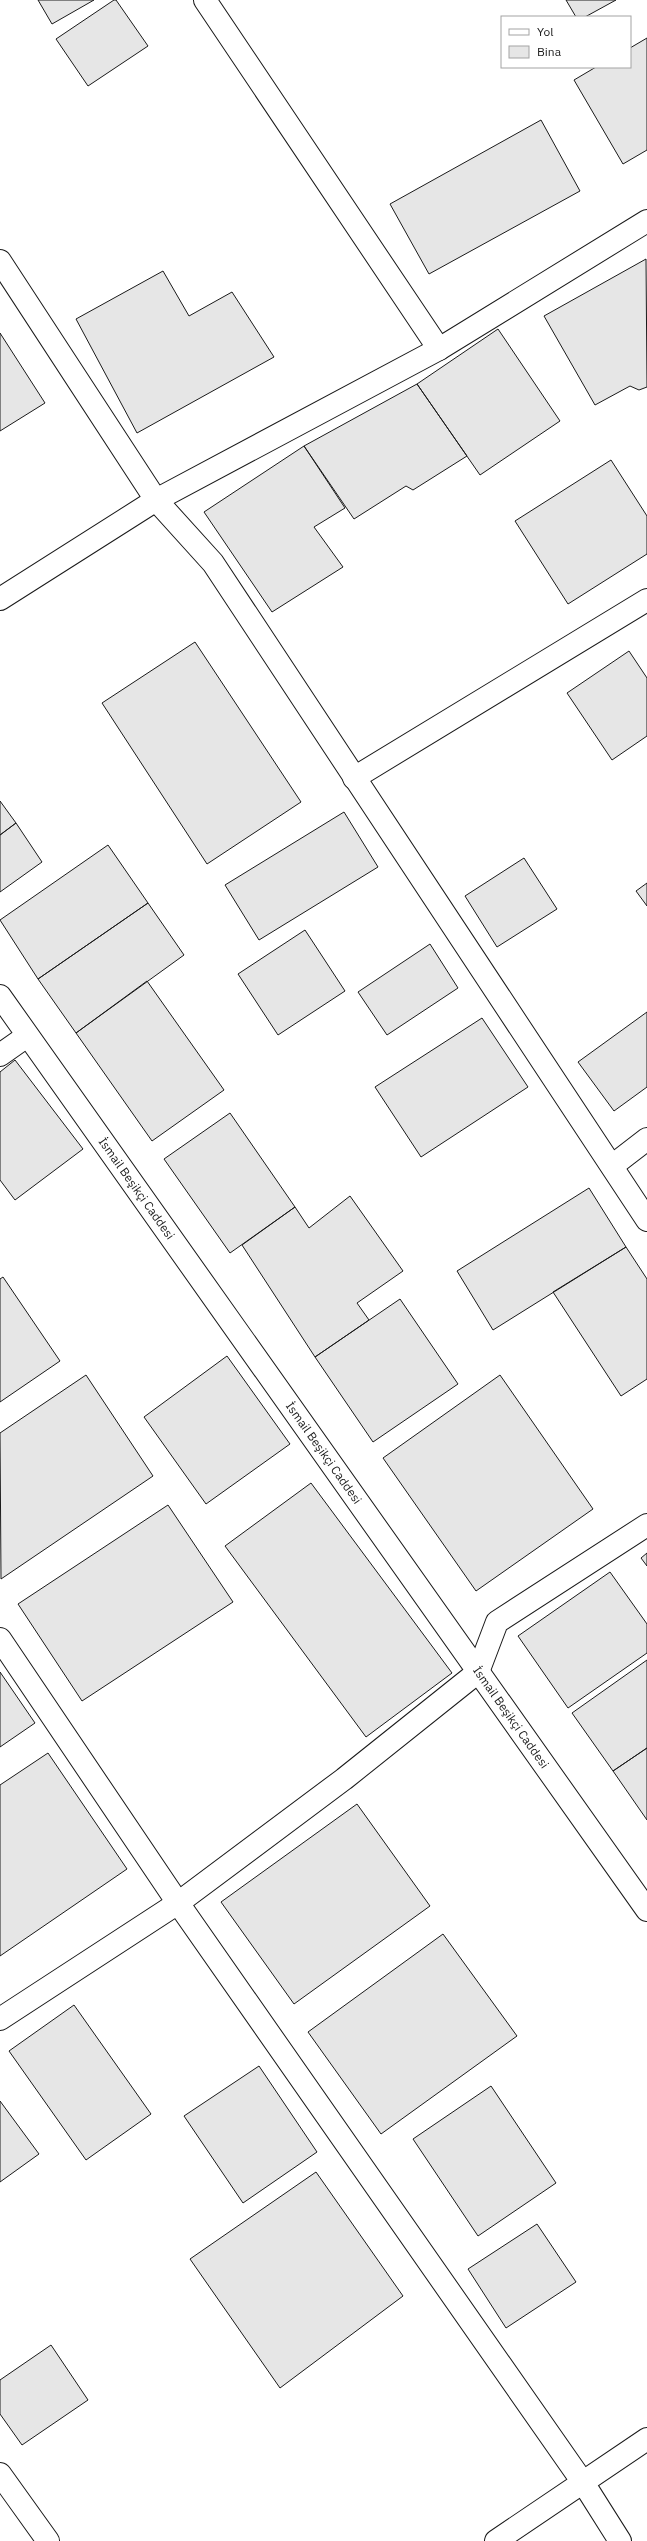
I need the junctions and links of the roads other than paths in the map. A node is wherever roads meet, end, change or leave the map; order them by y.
1 (205, 0) edge
2 (647, 220) edge
3 (0, 261) edge
4 (439, 349) junction
5 (156, 500) junction
6 (0, 599) edge
7 (647, 600) edge
8 (354, 778) junction
9 (0, 996) edge
10 (27, 1036) junction
11 (0, 1056) edge
12 (647, 1139) edge
13 (612, 1166) junction
14 (647, 1220) edge
15 (647, 1525) edge
16 (0, 1639) edge
17 (478, 1672) junction
18 (178, 1904) junction
19 (647, 1910) edge
20 (0, 2019) edge
21 (647, 2439) edge
22 (0, 2474) edge
23 (584, 2484) junction
24 (48, 2541) edge
25 (496, 2541) edge
26 (620, 2541) edge

1 - 4 street
2 - 4 street
3 - 5 street
4 - 5 street
5 - 6 street
5 - 8 street
7 - 8 street
8 - 13 street
9 - 10 street, İsmail Beşikçi Caddesi
10 - 11 street
10 - 17 street, İsmail Beşikçi Caddesi
12 - 13 street
13 - 14 street
15 - 17 street
16 - 18 street
17 - 18 street
17 - 19 street, İsmail Beşikçi Caddesi
18 - 20 street
18 - 23 street
21 - 23 street
22 - 24 street
23 - 25 street
23 - 26 street

